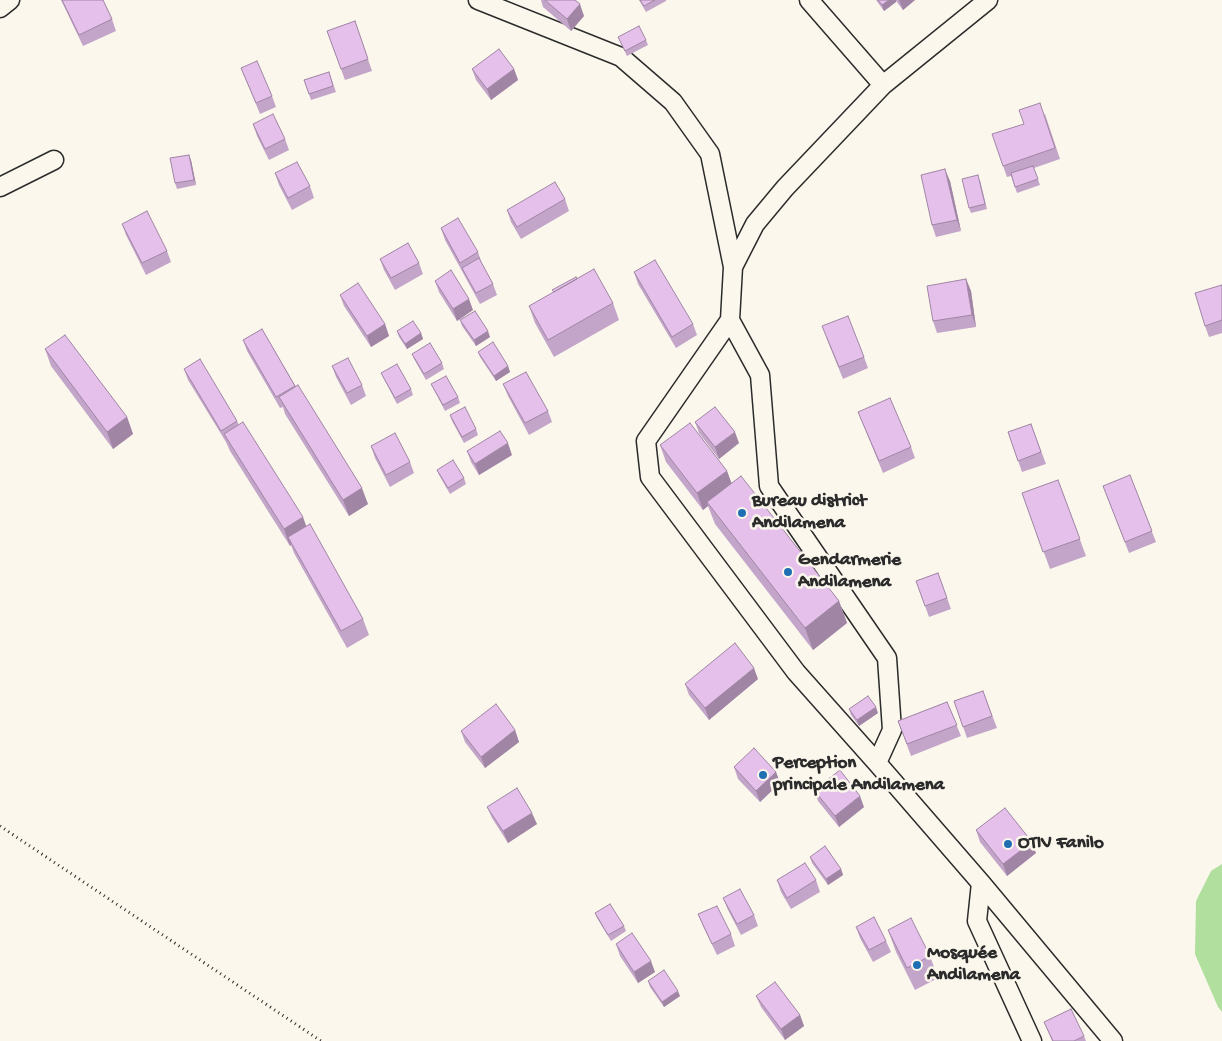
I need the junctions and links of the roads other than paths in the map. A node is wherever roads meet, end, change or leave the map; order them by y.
1 (10, 0) edge
2 (478, 0) edge
3 (809, 0) edge
4 (988, 0) edge
5 (0, 8) edge
6 (883, 85) junction
7 (54, 160) dead end
8 (0, 187) edge
9 (733, 267) junction
10 (730, 320) junction
11 (877, 763) junction
12 (981, 884) junction
13 (1032, 1041) edge
14 (1113, 1041) edge

1 - 5 street
2 - 9 street
3 - 6 street
4 - 6 street
6 - 9 street
7 - 8 street
9 - 10 street
10 - 11 street
10 - 11 street
11 - 12 street
12 - 13 street
12 - 14 street

